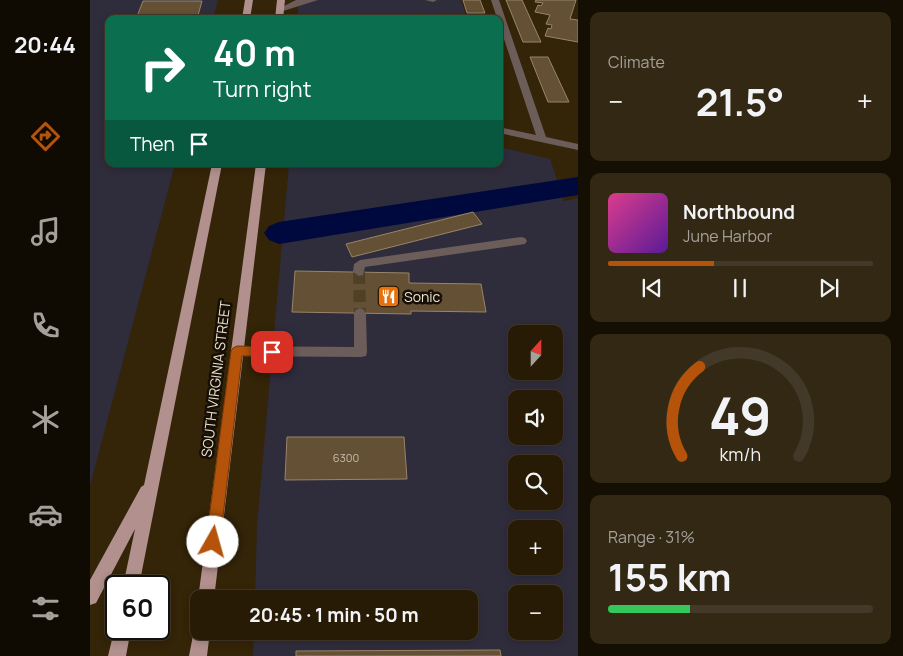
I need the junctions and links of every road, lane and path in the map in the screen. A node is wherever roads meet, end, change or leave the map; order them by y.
1 (249, 0) edge
2 (281, 0) edge
3 (314, 0) edge
4 (429, 0) edge
5 (433, 0) edge
6 (495, 0) edge
7 (247, 15) edge
8 (279, 15) edge
9 (500, 15) edge
10 (503, 24) edge
11 (503, 131) edge
12 (542, 139) junction
13 (578, 147) edge
14 (216, 167) edge
15 (261, 167) edge
16 (521, 241) dead end
17 (359, 272) dead end
18 (360, 313) tunnel mouth
19 (237, 351) junction
20 (153, 478) junction
21 (133, 575) edge
22 (207, 590) edge
23 (90, 597) edge
24 (120, 640) edge
25 (200, 640) edge
26 (117, 656) edge
27 (198, 656) edge

1 - 7 main road
2 - 8 main road
3 - 8 street
4 - 5 street
6 - 9 street
10 - 12 street
11 - 12 street
12 - 13 street
14 - 20 main road
15 - 19 main road, SOUTH VIRGINIA STREET
16 - 17 street
18 - 19 street
19 - 22 main road, SOUTH VIRGINIA STREET
20 - 21 main road
20 - 23 main road
24 - 26 main road
25 - 27 main road

